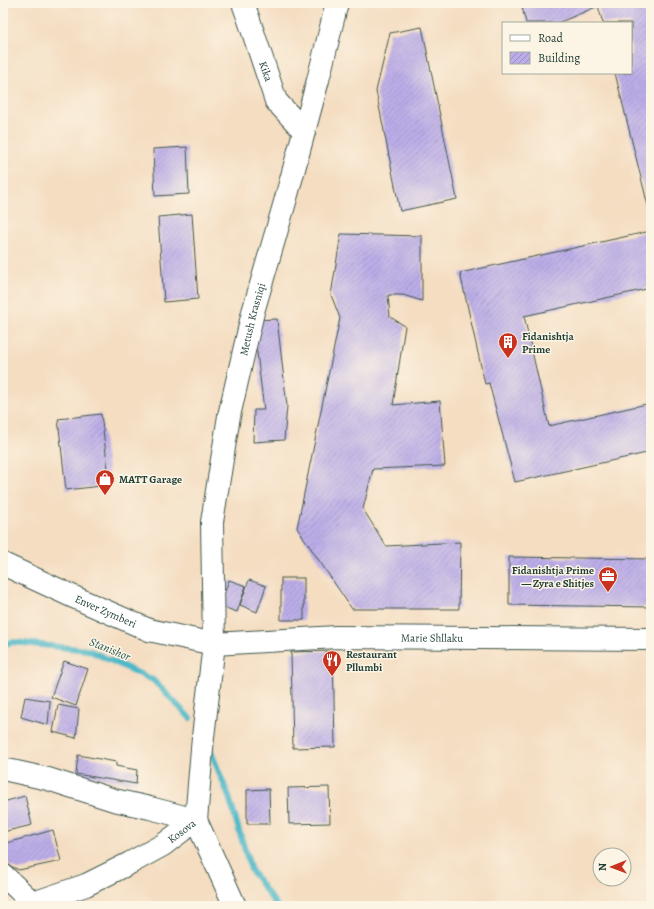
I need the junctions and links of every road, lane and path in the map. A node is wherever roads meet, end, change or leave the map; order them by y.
1 (243, 3) edge
2 (337, 3) edge
3 (304, 131) junction
4 (3, 564) edge
5 (651, 640) edge
6 (214, 644) junction
7 (3, 769) edge
8 (196, 820) junction
9 (3, 875) edge
10 (31, 905) edge
11 (235, 906) edge

1 - 3 street, Kika
2 - 3 street, Metush Krasniqi
3 - 6 street, Metush Krasniqi
4 - 6 street, Enver Zymberi
5 - 6 street, Marie Shllaku
6 - 8 street, Kosova
7 - 8 street
8 - 10 street, Kosova
8 - 11 street
9 - 10 street

